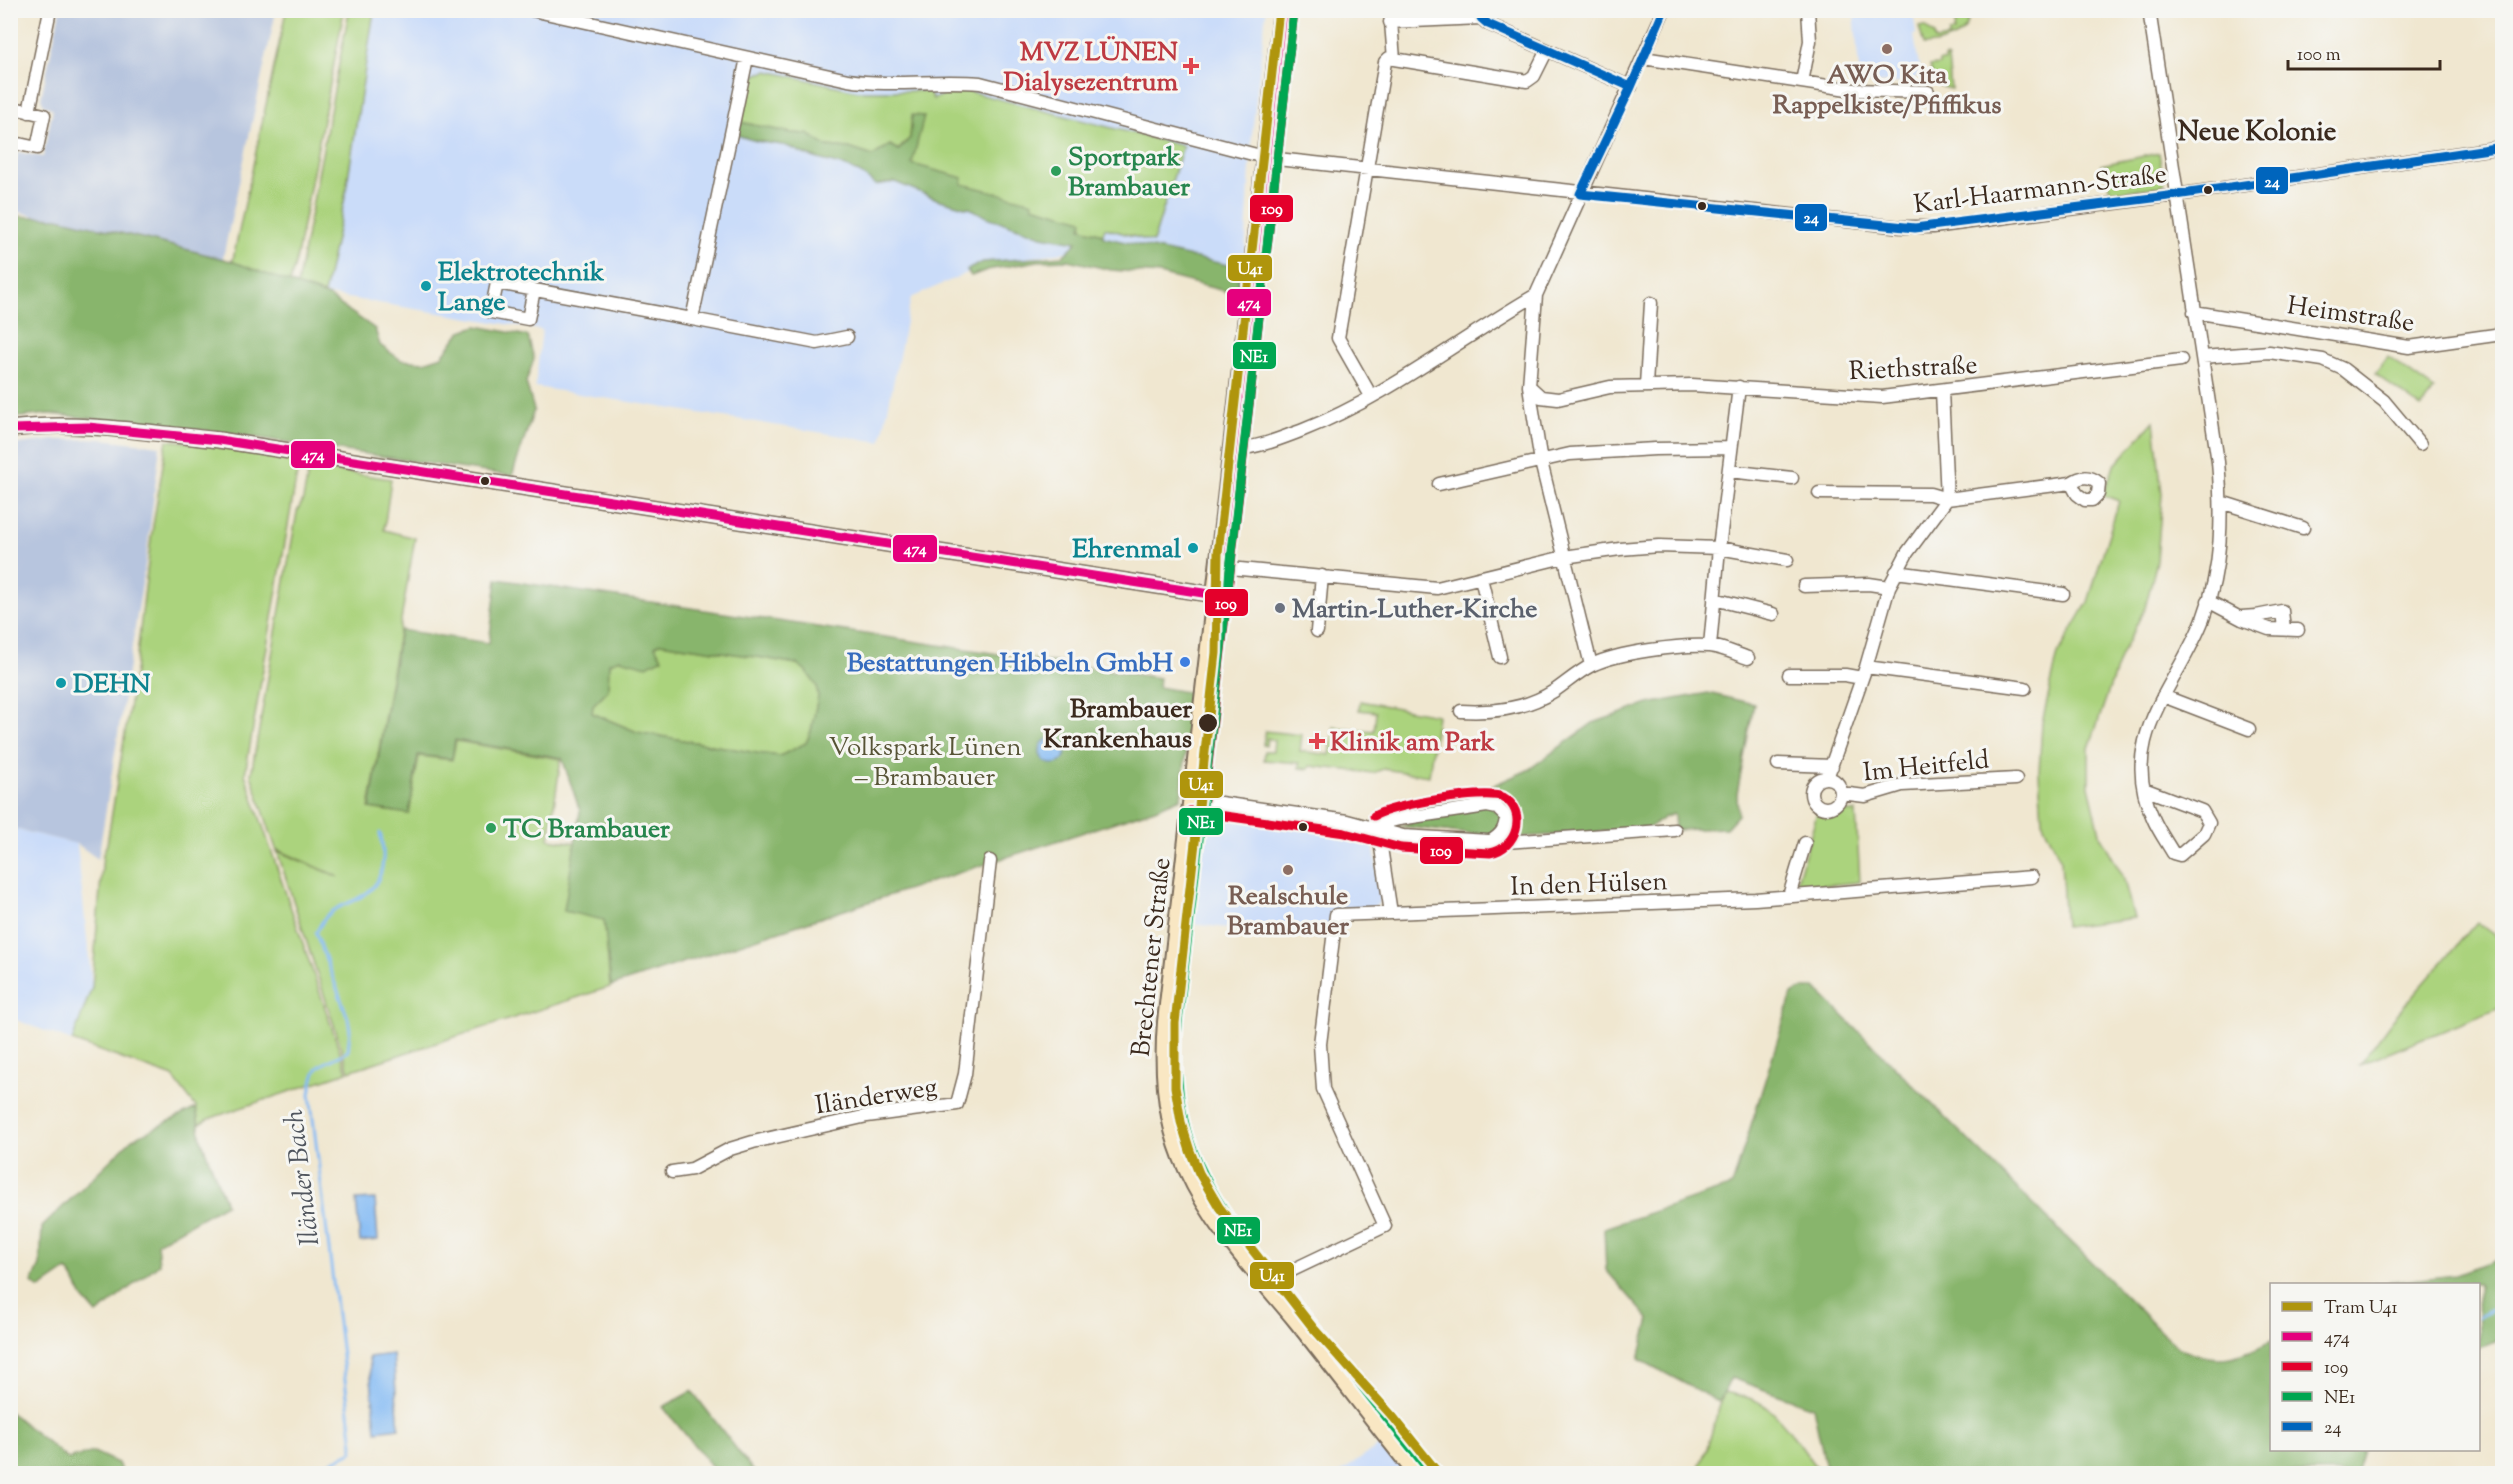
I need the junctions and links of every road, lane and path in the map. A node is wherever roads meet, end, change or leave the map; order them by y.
1 (50, 10) edge
2 (532, 10) edge
3 (1282, 10) edge
4 (1664, 10) edge
5 (1808, 10) edge
6 (2150, 10) edge
7 (1480, 14) edge
8 (1390, 16) edge
9 (1547, 50) junction
10 (1643, 57) junction
11 (747, 58) junction
12 (1389, 60) junction
13 (1802, 82) junction
14 (1631, 87) junction
15 (1928, 92) dead end
16 (29, 112) junction
17 (10, 123) edge
18 (10, 142) edge
19 (2502, 147) edge
20 (1265, 157) junction
21 (1367, 170) junction
22 (1580, 194) junction
23 (2176, 195) junction
24 (534, 290) dead end
25 (1536, 295) junction
26 (1651, 303) dead end
27 (2194, 312) junction
28 (692, 319) junction
29 (2502, 334) edge
30 (847, 337) dead end
31 (2202, 357) junction
32 (2181, 360) dead end
33 (1646, 385) junction
34 (1529, 386) junction
35 (1739, 387) junction
36 (1942, 391) junction
37 (1371, 396) junction
38 (10, 429) edge
39 (2420, 444) dead end
40 (1731, 448) junction
41 (1233, 449) junction
42 (1541, 462) junction
43 (1729, 471) junction
44 (1792, 478) dead end
45 (2071, 483) dead end
46 (1439, 484) dead end
47 (1819, 493) dead end
48 (1947, 499) junction
49 (2221, 502) junction
50 (2303, 528) dead end
51 (1719, 548) junction
52 (1564, 557) junction
53 (1787, 560) dead end
54 (1220, 567) junction
55 (1896, 572) junction
56 (1322, 576) junction
57 (1481, 578) junction
58 (1804, 586) dead end
59 (1889, 587) junction
60 (2063, 594) dead end
61 (1215, 596) junction
62 (1714, 599) junction
63 (2208, 601) junction
64 (1773, 614) dead end
65 (2237, 617) junction
66 (2284, 629) junction
67 (2298, 630) dead end
68 (1317, 631) dead end
69 (1710, 646) junction
70 (1500, 657) dead end
71 (1748, 658) dead end
72 (1591, 665) junction
73 (1864, 673) junction
74 (1789, 675) dead end
75 (2025, 688) dead end
76 (2163, 696) junction
77 (1461, 711) dead end
78 (2249, 729) dead end
79 (1778, 764) dead end
80 (1829, 772) junction
81 (2016, 779) dead end
82 (2144, 789) junction
83 (1841, 793) junction
84 (1192, 799) junction
85 (1378, 828) junction
86 (1675, 830) dead end
87 (1491, 841) junction
88 (1805, 843) dead end
89 (990, 861) dead end
90 (2032, 877) dead end
91 (1789, 896) junction
92 (1391, 913) junction
93 (672, 1172) dead end
94 (1265, 1283) junction
95 (1417, 1473) edge

1 - 16 street
2 - 11 street, Karl-Haarmann-Straße
3 - 20 main road, Brechtener Straße
4 - 10 street
5 - 13 street
6 - 23 street
7 - 8 street
7 - 9 street
8 - 12 street
9 - 12 street
9 - 14 street
10 - 13 street
10 - 14 street
11 - 20 street, Karl-Haarmann-Straße
11 - 28 street
12 - 21 street
13 - 15 street
14 - 22 street
16 - 17 street
16 - 18 street
19 - 23 street, Karl-Haarmann-Straße
20 - 21 street, Karl-Haarmann-Straße
20 - 41 main road, Brechtener Straße
21 - 22 street, Karl-Haarmann-Straße
21 - 37 street
22 - 23 street, Karl-Haarmann-Straße
22 - 25 street
23 - 27 street
24 - 28 street
25 - 34 street
25 - 37 street
26 - 33 street
27 - 29 street, Heimstraße
27 - 31 street
28 - 30 street
31 - 39 street
31 - 49 street
32 - 36 street, Riethstraße
33 - 34 street, Riethstraße
33 - 35 street, Riethstraße
34 - 42 street
35 - 36 street, Riethstraße
35 - 40 street
36 - 48 street
37 - 41 street
38 - 61 street
40 - 42 street
40 - 43 street
41 - 54 main road, Brechtener Straße
42 - 46 street
42 - 52 street
43 - 44 street
43 - 51 street
45 - 48 street
47 - 48 street
48 - 55 street, Im Heitfeld
49 - 50 street
49 - 63 street
51 - 52 street
51 - 53 street
51 - 62 street
52 - 57 street
52 - 72 street
54 - 56 street
54 - 61 main road, Brechtener Straße
55 - 59 street, Im Heitfeld
55 - 60 street
56 - 57 street
56 - 68 street
57 - 70 street
58 - 59 street
59 - 73 street, Im Heitfeld
61 - 84 main road, Brechtener Straße
62 - 64 street
62 - 69 street
63 - 65 street
63 - 76 street
65 - 66 street
65 - 66 street
66 - 67 street
69 - 71 street
69 - 72 street
72 - 77 street
73 - 74 street
73 - 75 street
73 - 80 street, Im Heitfeld
76 - 78 street
76 - 82 street
79 - 80 street, Im Heitfeld
80 - 83 street, Im Heitfeld
80 - 83 street, Im Heitfeld
81 - 83 street, Im Heitfeld
82 - 82 street
84 - 85 street
84 - 94 main road, Brechtener Straße
85 - 87 street
85 - 87 street
85 - 92 street
86 - 87 street
88 - 91 street
89 - 93 street, Iländerweg
90 - 91 street, In den Hülsen
91 - 92 street, In den Hülsen
92 - 94 street, In den Hülsen
94 - 95 main road, Brechtener Straße

